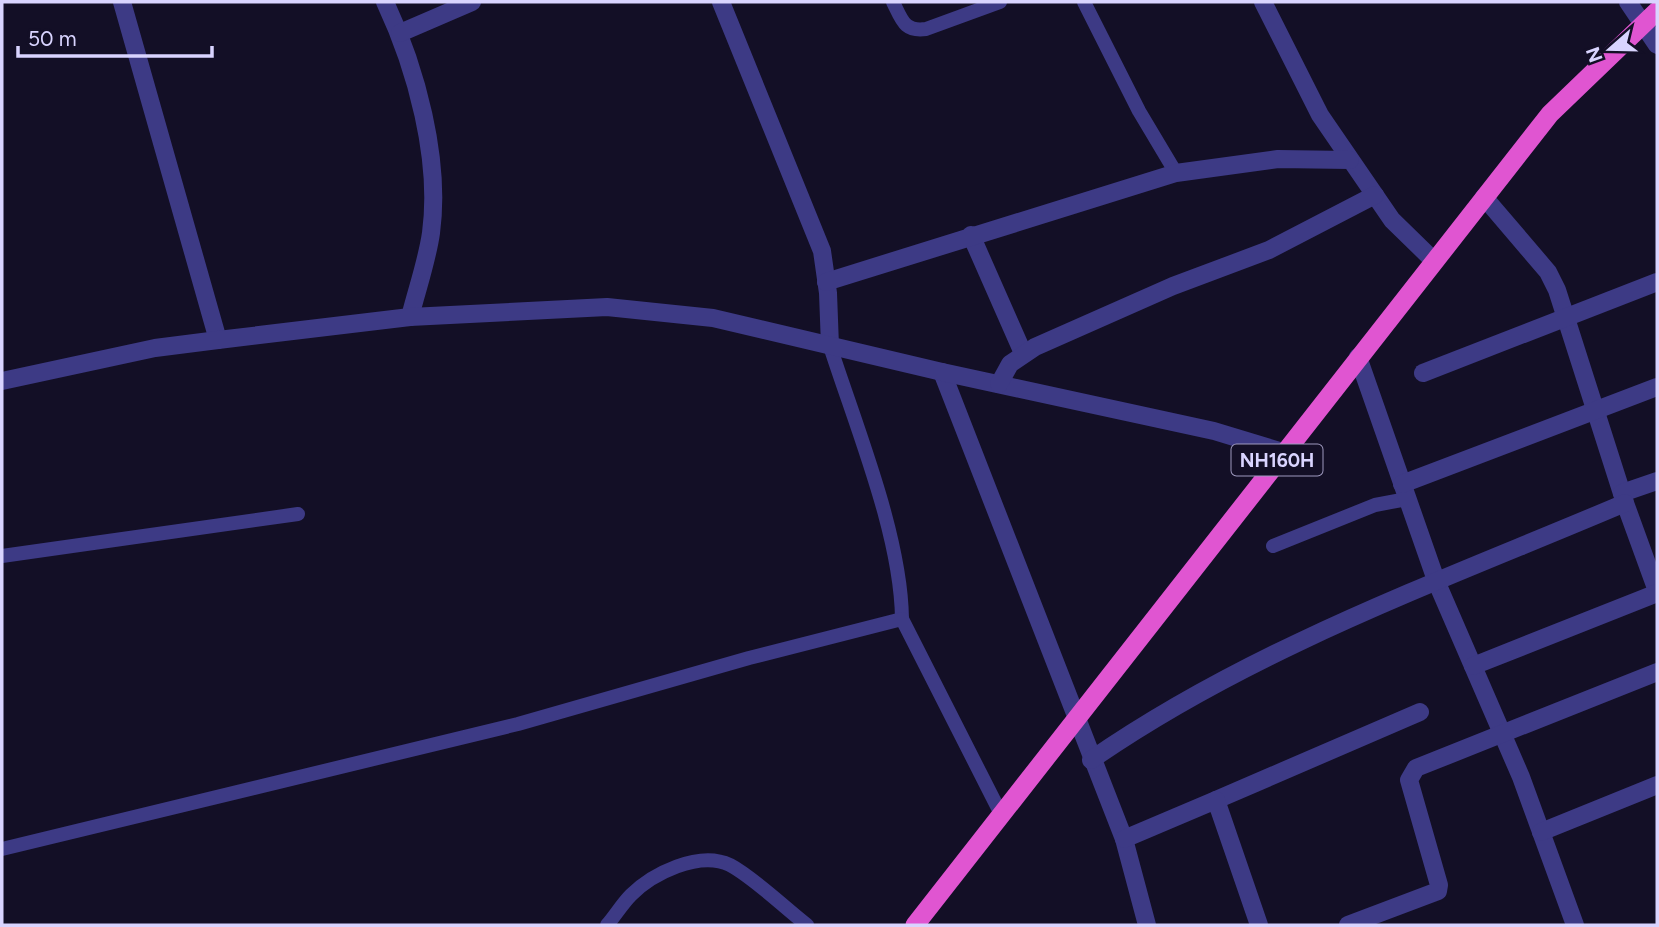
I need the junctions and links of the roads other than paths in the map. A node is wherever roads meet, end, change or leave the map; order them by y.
1 (121, 2) edge
2 (385, 2) edge
3 (472, 2) edge
4 (721, 2) edge
5 (893, 2) edge
6 (1000, 2) edge
7 (1084, 2) edge
8 (1263, 2) edge
9 (1628, 2) edge
10 (431, 10) edge
11 (1650, 17) edge
12 (400, 33) junction
13 (1657, 45) edge
14 (1350, 160) junction
15 (1176, 173) junction
16 (1375, 195) junction
17 (1484, 197) junction
18 (971, 235) junction
19 (1434, 261) junction
20 (826, 282) junction
21 (1657, 282) edge
22 (1568, 316) junction
23 (410, 317) junction
24 (218, 340) junction
25 (830, 346) junction
26 (1023, 354) junction
27 (1358, 357) junction
28 (942, 372) junction
29 (1423, 373) dead end
30 (2, 381) edge
31 (999, 384) junction
32 (1657, 387) edge
33 (1597, 411) junction
34 (1283, 452) junction
35 (1657, 481) edge
36 (1404, 491) junction
37 (1624, 498) junction
38 (298, 514) dead end
39 (1273, 546) dead end
40 (2, 556) edge
41 (1437, 583) junction
42 (1656, 585) edge
43 (902, 619) junction
44 (1473, 666) junction
45 (1657, 672) edge
46 (1420, 712) dead end
47 (1075, 719) junction
48 (1502, 733) junction
49 (1091, 760) junction
50 (1657, 785) edge
51 (1216, 800) junction
52 (1001, 814) junction
53 (1541, 832) junction
54 (1124, 839) junction
55 (2, 849) edge
56 (607, 925) edge
57 (807, 925) edge
58 (915, 925) edge
59 (1147, 925) edge
60 (1259, 925) edge
61 (1348, 925) edge
62 (1575, 925) edge

1 - 24 street
2 - 12 street
3 - 10 street
4 - 20 street
5 - 6 lane
7 - 15 lane
8 - 14 street
9 - 11 street
10 - 12 street
11 - 13 street
11 - 17 highway, NH160H
12 - 23 street
14 - 15 street
14 - 16 street
15 - 18 street
16 - 19 street
16 - 26 street
17 - 19 highway, NH160H
17 - 22 street
18 - 20 street
18 - 26 street
19 - 27 highway, NH160H
20 - 25 street
21 - 22 street
22 - 29 street
22 - 33 street
23 - 24 street
23 - 25 street
24 - 30 street
25 - 28 street
25 - 43 lane
26 - 31 street
27 - 34 highway, NH160H
27 - 36 street
28 - 31 street
28 - 47 street
31 - 34 street
32 - 33 street
33 - 36 street
33 - 37 street
34 - 47 highway, NH160H
35 - 37 street
36 - 39 lane
36 - 41 street
37 - 41 street
37 - 42 street
38 - 40 lane
41 - 44 street
41 - 49 street
42 - 44 street
43 - 52 lane
43 - 55 lane
44 - 48 street
45 - 48 street
46 - 51 street
47 - 49 street
47 - 52 highway, NH160H
48 - 53 street
48 - 61 street
49 - 54 street
50 - 53 street
51 - 54 street
51 - 60 street
52 - 58 highway, NH160H
53 - 62 street
54 - 59 street
56 - 57 lane

